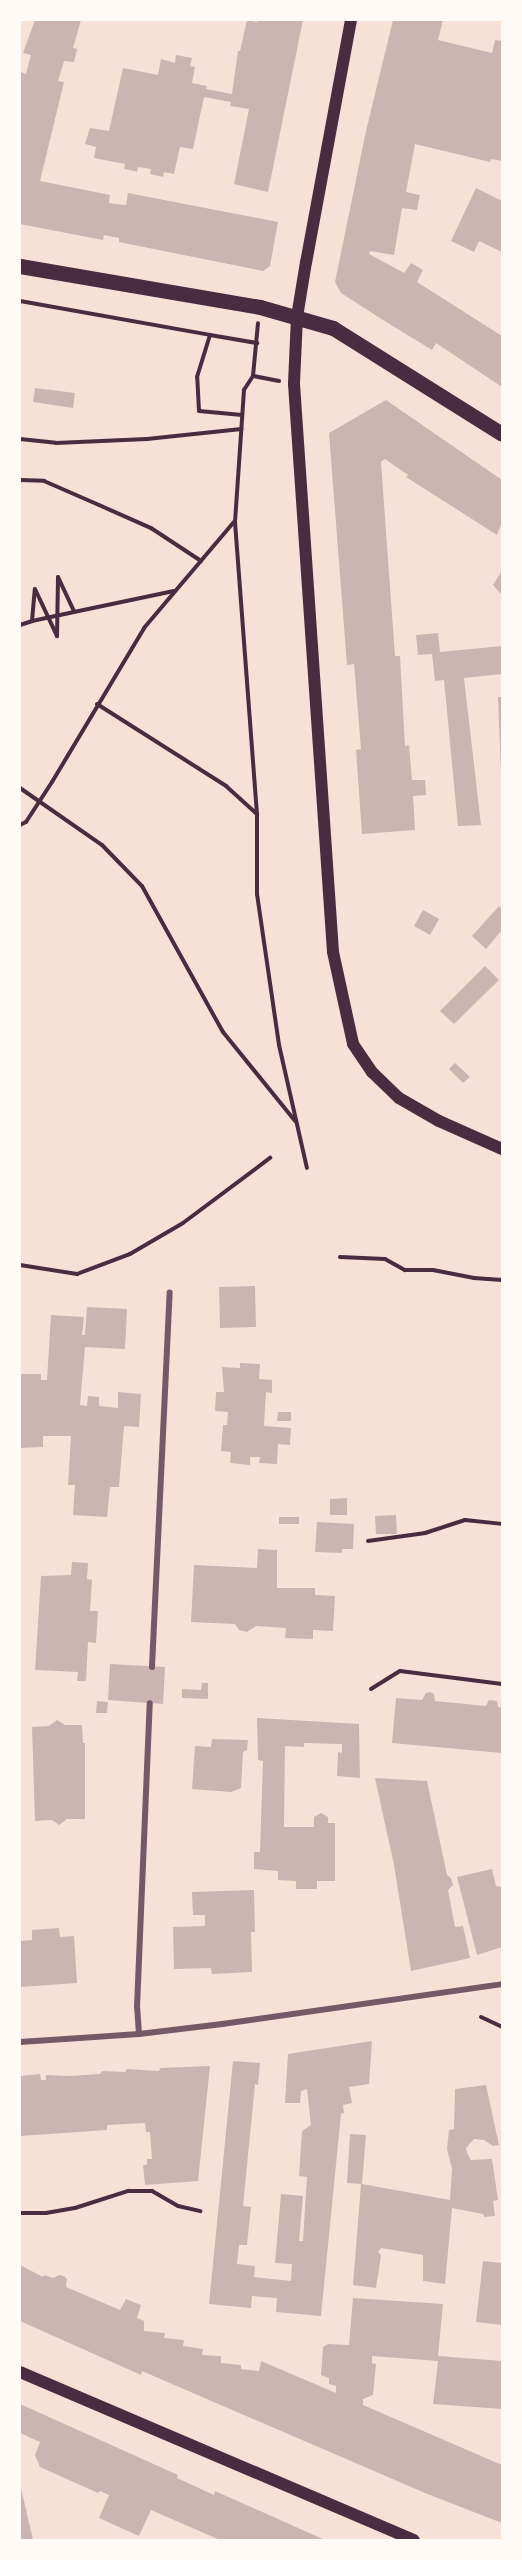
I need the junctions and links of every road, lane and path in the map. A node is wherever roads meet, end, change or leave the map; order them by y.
1 (351, 20) edge
2 (20, 266) edge
3 (20, 301) edge
4 (260, 307) junction
5 (297, 317) junction
6 (210, 334) junction
7 (256, 342) junction
8 (253, 376) junction
9 (294, 384) junction
10 (242, 415) junction
11 (241, 429) junction
12 (502, 434) edge
13 (20, 439) edge
14 (20, 480) edge
15 (235, 522) junction
16 (201, 561) junction
17 (175, 591) junction
18 (74, 612) junction
19 (57, 616) junction
20 (48, 617) junction
21 (32, 621) junction
22 (20, 625) edge
23 (97, 704) junction
24 (20, 788) edge
25 (39, 800) junction
26 (257, 814) junction
27 (20, 825) edge
28 (296, 1122) junction
29 (502, 1149) edge
30 (270, 1158) dead end
31 (307, 1168) dead end
32 (340, 1257) dead end
33 (20, 1265) edge
34 (502, 1280) edge
35 (170, 1292) dead end
36 (502, 1524) edge
37 (368, 1541) dead end
38 (152, 1667) dead end
39 (502, 1684) edge
40 (370, 1689) dead end
41 (150, 1702) dead end
42 (502, 1984) edge
43 (482, 2017) dead end
44 (502, 2026) edge
45 (139, 2034) junction
46 (20, 2042) edge
47 (200, 2211) dead end
48 (20, 2213) edge
49 (20, 2372) edge
50 (414, 2541) edge

1 - 5 main road
2 - 4 main road
3 - 6 path
4 - 5 main road
4 - 7 path
5 - 9 main road
5 - 12 main road
6 - 7 path
6 - 10 path
7 - 8 path
8 - 9 path
8 - 10 path
9 - 29 main road
10 - 11 path
11 - 13 path
11 - 15 path
14 - 16 path
15 - 16 path
15 - 26 path
16 - 17 path
17 - 18 path
17 - 23 path
18 - 19 path
18 - 19 path
19 - 20 path
19 - 20 path
20 - 21 path
20 - 21 path
21 - 22 path
23 - 25 path
23 - 26 path
24 - 25 path
25 - 27 path
25 - 28 path
26 - 28 path
28 - 31 path
30 - 33 path
32 - 34 path
35 - 38 street
36 - 37 path
39 - 40 path
41 - 45 street
42 - 45 street
43 - 44 path
45 - 46 street
47 - 48 path
49 - 50 main road

